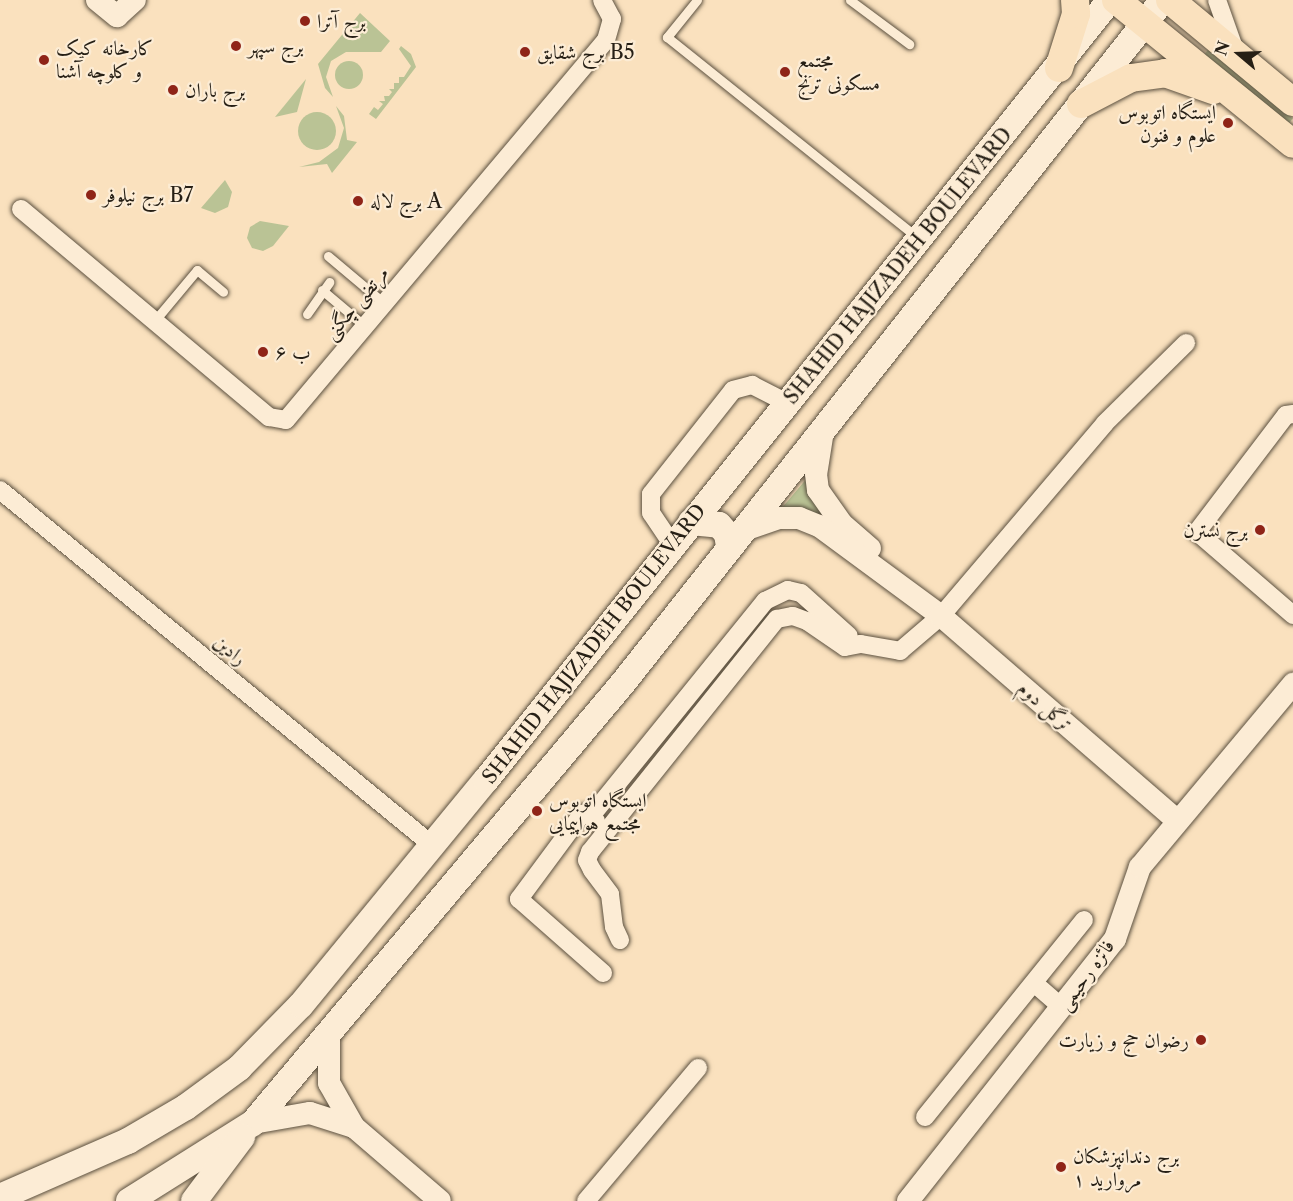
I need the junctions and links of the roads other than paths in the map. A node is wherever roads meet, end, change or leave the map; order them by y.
1 (97, 0) edge
2 (135, 0) edge
3 (602, 0) edge
4 (697, 0) edge
5 (850, 0) edge
6 (1075, 0) edge
7 (1110, 0) edge
8 (1116, 0) edge
9 (1163, 0) edge
10 (1170, 0) edge
11 (1217, 0) edge
12 (1144, 23) junction
13 (909, 44) dead end
14 (1237, 55) junction
15 (1059, 68) junction
16 (1293, 102) edge
17 (1081, 104) junction
18 (1246, 106) junction
19 (1293, 144) edge
20 (21, 209) dead end
21 (920, 240) junction
22 (328, 256) dead end
23 (329, 282) dead end
24 (322, 290) junction
25 (223, 292) dead end
26 (385, 304) junction
27 (307, 314) dead end
28 (156, 320) junction
29 (366, 327) junction
30 (1186, 343) dead end
31 (787, 404) junction
32 (1293, 414) edge
33 (822, 437) junction
34 (0, 490) edge
35 (691, 522) junction
36 (735, 539) junction
37 (672, 544) junction
38 (912, 592) junction
39 (1293, 615) edge
40 (941, 616) junction
41 (861, 644) junction
42 (1293, 684) edge
43 (591, 816) junction
44 (1178, 821) junction
45 (607, 829) junction
46 (432, 845) junction
47 (1084, 920) dead end
48 (620, 940) dead end
49 (603, 973) dead end
50 (1034, 982) junction
51 (1063, 1008) junction
52 (329, 1031) junction
53 (698, 1068) dead end
54 (926, 1117) dead end
55 (253, 1122) junction
56 (354, 1127) junction
57 (0, 1197) edge
58 (129, 1201) edge
59 (194, 1201) edge
60 (440, 1201) edge
61 (585, 1201) edge
62 (908, 1201) edge

1 - 2 street
3 - 26 street, مرتضی چگنی
4 - 21 lane
5 - 13 lane
6 - 15 main road
7 - 15 main road, SHAHID HAJIZADEH BOULEVARD
8 - 12 main road
9 - 12 main road, SHAHID HAJIZADEH BOULEVARD
10 - 14 main road
11 - 14 street
12 - 17 main road, SHAHID HAJIZADEH BOULEVARD
12 - 18 main road
14 - 16 main road
15 - 21 main road, SHAHID HAJIZADEH BOULEVARD
17 - 18 main road
17 - 33 main road, SHAHID HAJIZADEH BOULEVARD
18 - 19 main road
20 - 28 street, مرتضی چگنی
21 - 31 main road, SHAHID HAJIZADEH BOULEVARD
22 - 26 lane
23 - 24 lane
24 - 27 lane
24 - 29 lane
25 - 28 lane
26 - 29 street, مرتضی چگنی
28 - 29 street, مرتضی چگنی
30 - 40 street
31 - 35 main road, SHAHID HAJIZADEH BOULEVARD
31 - 37 street
32 - 39 street
33 - 36 main road, SHAHID HAJIZADEH BOULEVARD
33 - 38 street, ترگل دوم
34 - 46 street, رادین
35 - 36 main road
35 - 37 main road, SHAHID HAJIZADEH BOULEVARD
36 - 38 street, ترگل دوم
36 - 52 main road, SHAHID HAJIZADEH BOULEVARD
37 - 46 main road, SHAHID HAJIZADEH BOULEVARD
38 - 40 street, ترگل دوم
40 - 41 street
40 - 44 street, ترگل دوم
41 - 43 street
41 - 45 street
42 - 44 street, فائزه رحیمی
43 - 45 street
43 - 49 street
44 - 51 street, فائزه رحیمی
45 - 48 street
46 - 57 main road, SHAHID HAJIZADEH BOULEVARD
47 - 50 street
50 - 51 street
50 - 54 street
51 - 62 street, فائزه رحیمی
52 - 55 main road, SHAHID HAJIZADEH BOULEVARD
52 - 56 street
53 - 61 street
55 - 56 street
55 - 58 main road, SHAHID HAJIZADEH BOULEVARD
55 - 59 main road
56 - 60 street

